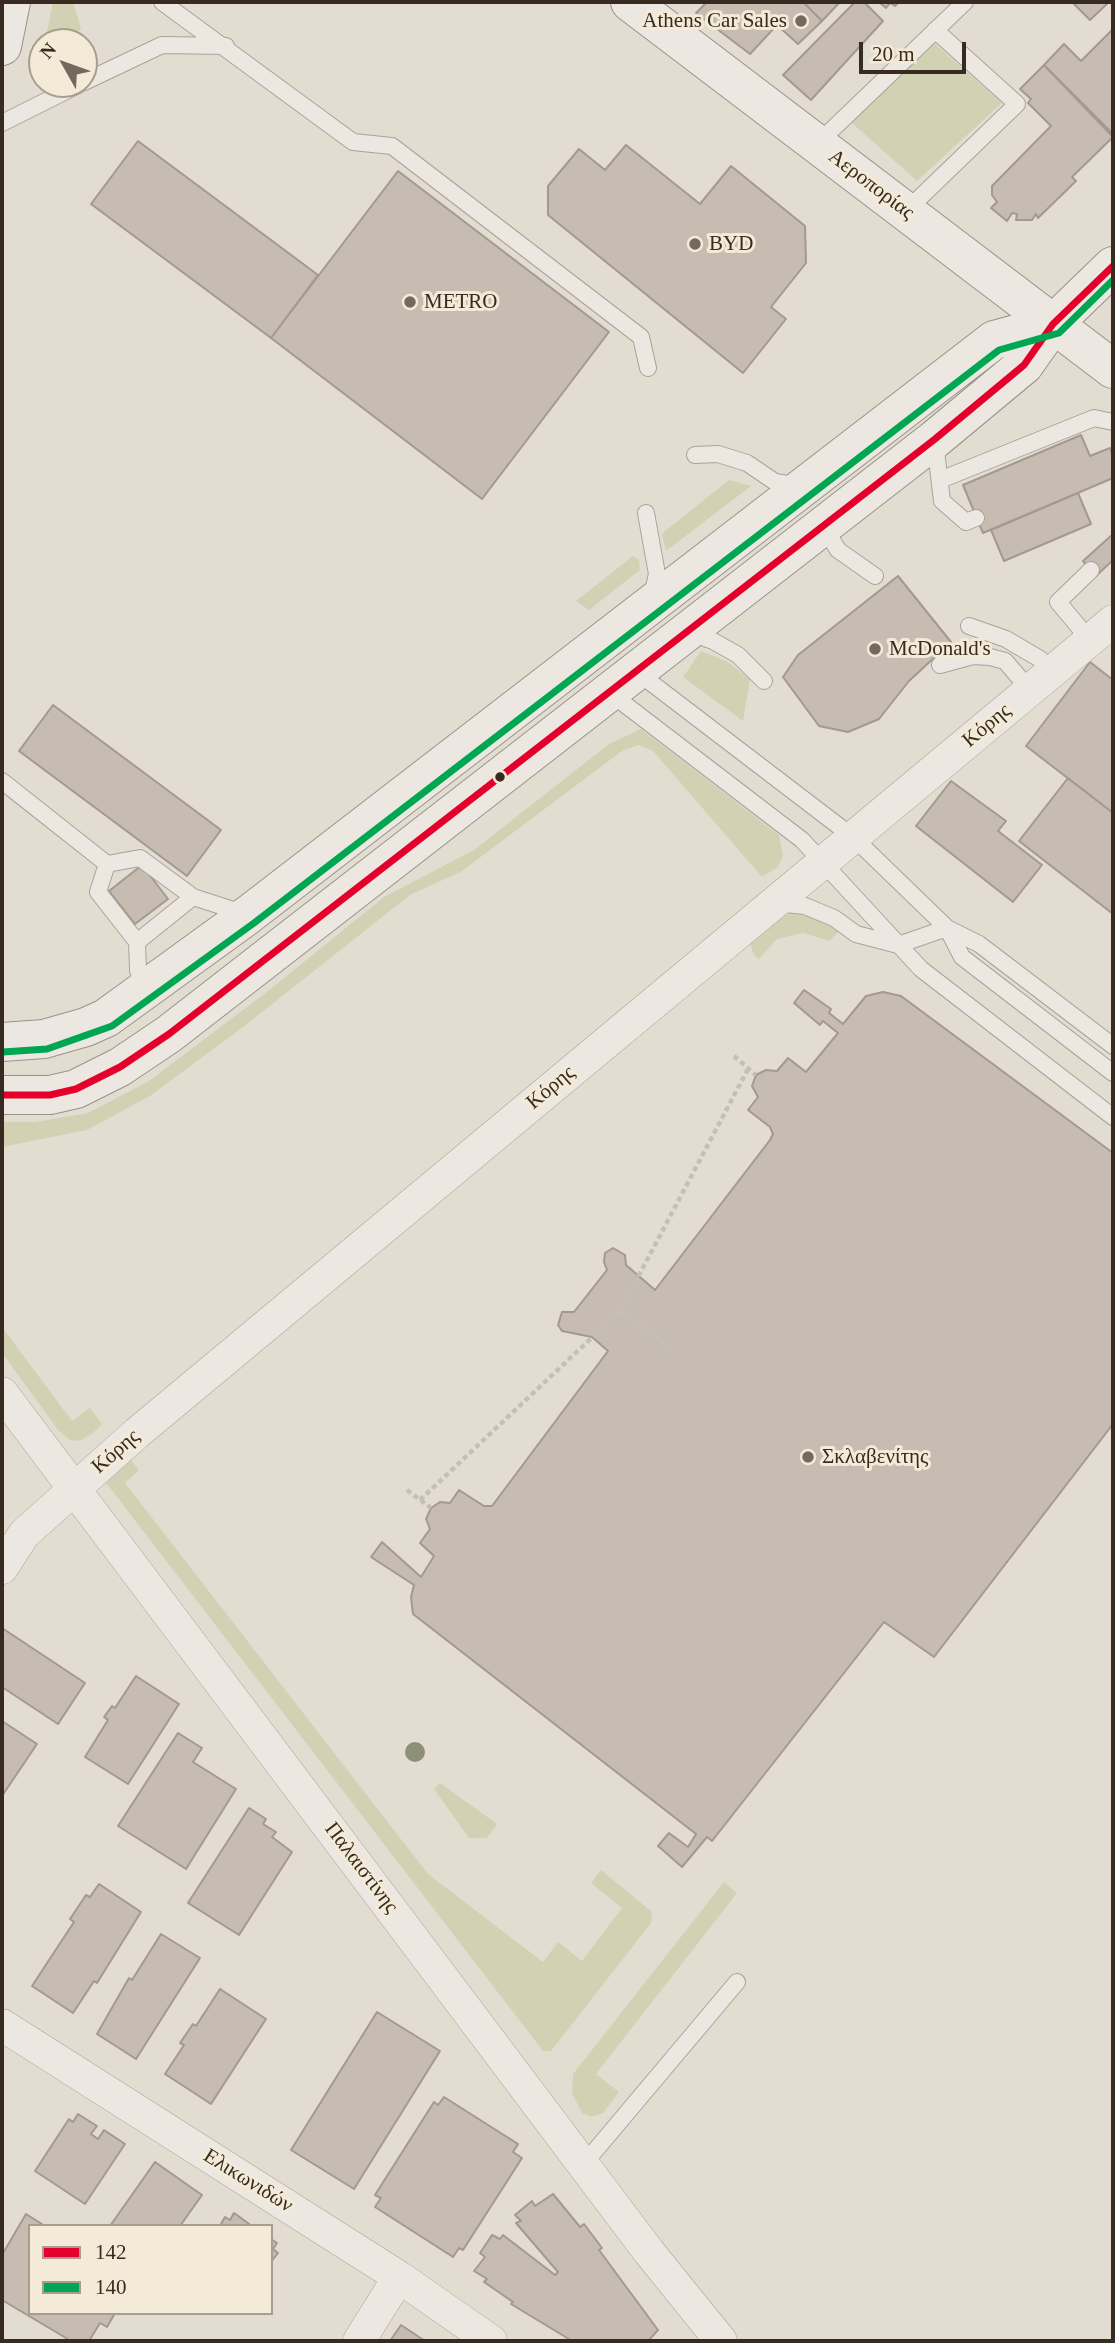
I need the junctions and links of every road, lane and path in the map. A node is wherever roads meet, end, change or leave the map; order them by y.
1 (11, 2) edge
2 (162, 2) edge
3 (630, 2) edge
4 (964, 2) edge
5 (936, 30) junction
6 (2, 46) edge
7 (226, 46) junction
8 (98, 75) edge
9 (53, 98) edge
10 (2, 124) edge
11 (817, 144) junction
12 (906, 211) junction
13 (1113, 266) edge
14 (1053, 324) junction
15 (648, 368) dead end
16 (1113, 369) edge
17 (1113, 422) edge
18 (935, 439) junction
19 (695, 455) dead end
20 (820, 474) junction
21 (940, 480) junction
22 (646, 513) dead end
23 (976, 518) dead end
24 (824, 527) junction
25 (1091, 570) dead end
26 (875, 576) dead end
27 (645, 609) junction
28 (1113, 621) edge
29 (968, 626) dead end
30 (688, 632) junction
31 (1087, 643) junction
32 (940, 665) dead end
33 (764, 681) dead end
34 (624, 682) junction
35 (1040, 682) junction
36 (2, 781) edge
37 (853, 837) junction
38 (107, 864) junction
39 (820, 864) junction
40 (193, 897) junction
41 (773, 903) junction
42 (248, 915) junction
43 (947, 928) junction
44 (137, 942) junction
45 (898, 945) junction
46 (144, 991) junction
47 (2, 1042) edge
48 (1113, 1046) edge
49 (734, 1056) dead end
50 (748, 1069) junction
51 (1113, 1073) edge
52 (756, 1075) dead end
53 (2, 1095) edge
54 (1113, 1116) edge
55 (620, 1311) junction
56 (676, 1353) dead end
57 (2, 1393) edge
58 (73, 1489) junction
59 (407, 1490) dead end
60 (420, 1500) junction
61 (431, 1508) dead end
62 (2, 1568) edge
63 (737, 1982) dead end
64 (2, 2025) edge
65 (583, 2165) junction
66 (399, 2277) junction
67 (359, 2341) edge
68 (491, 2341) edge
69 (721, 2341) edge

1 - 6 main road
2 - 7 lane
3 - 11 main road, Αεροπορίας
4 - 5 lane
5 - 11 lane
5 - 12 lane
7 - 8 lane
7 - 15 lane
9 - 10 lane
11 - 12 main road, Αεροπορίας
12 - 14 main road, Αεροπορίας
13 - 14 main road
14 - 16 main road, Αεροπορίας
14 - 18 main road
14 - 20 main road
17 - 21 lane
18 - 21 lane
18 - 24 main road
19 - 20 lane
20 - 27 main road
21 - 23 lane
22 - 27 lane
24 - 26 lane
24 - 30 main road
25 - 31 lane
27 - 42 main road
28 - 31 street, Κόρης
29 - 35 lane
30 - 33 lane
30 - 34 main road
31 - 35 street, Κόρης
32 - 35 lane
34 - 37 lane
34 - 39 lane
34 - 53 main road
35 - 37 street, Κόρης
36 - 38 lane
37 - 39 street, Κόρης
37 - 43 lane
38 - 40 lane
38 - 44 lane
39 - 41 street, Κόρης
39 - 45 lane
40 - 42 lane
40 - 44 lane
41 - 45 lane
41 - 58 street, Κόρης
42 - 46 main road
43 - 45 lane
43 - 48 lane
43 - 51 lane
44 - 46 lane
45 - 54 lane
46 - 47 main road
49 - 50 path
50 - 52 path
50 - 55 path
55 - 56 path
55 - 60 path
57 - 58 street, Παλαιστίνης
58 - 62 street, Κόρης
58 - 65 street, Παλαιστίνης
59 - 60 path
60 - 61 path
63 - 65 lane
64 - 66 street, Ελικωνιδών
65 - 69 street, Παλαιστίνης
66 - 67 street
66 - 68 street, Ελικωνιδών

